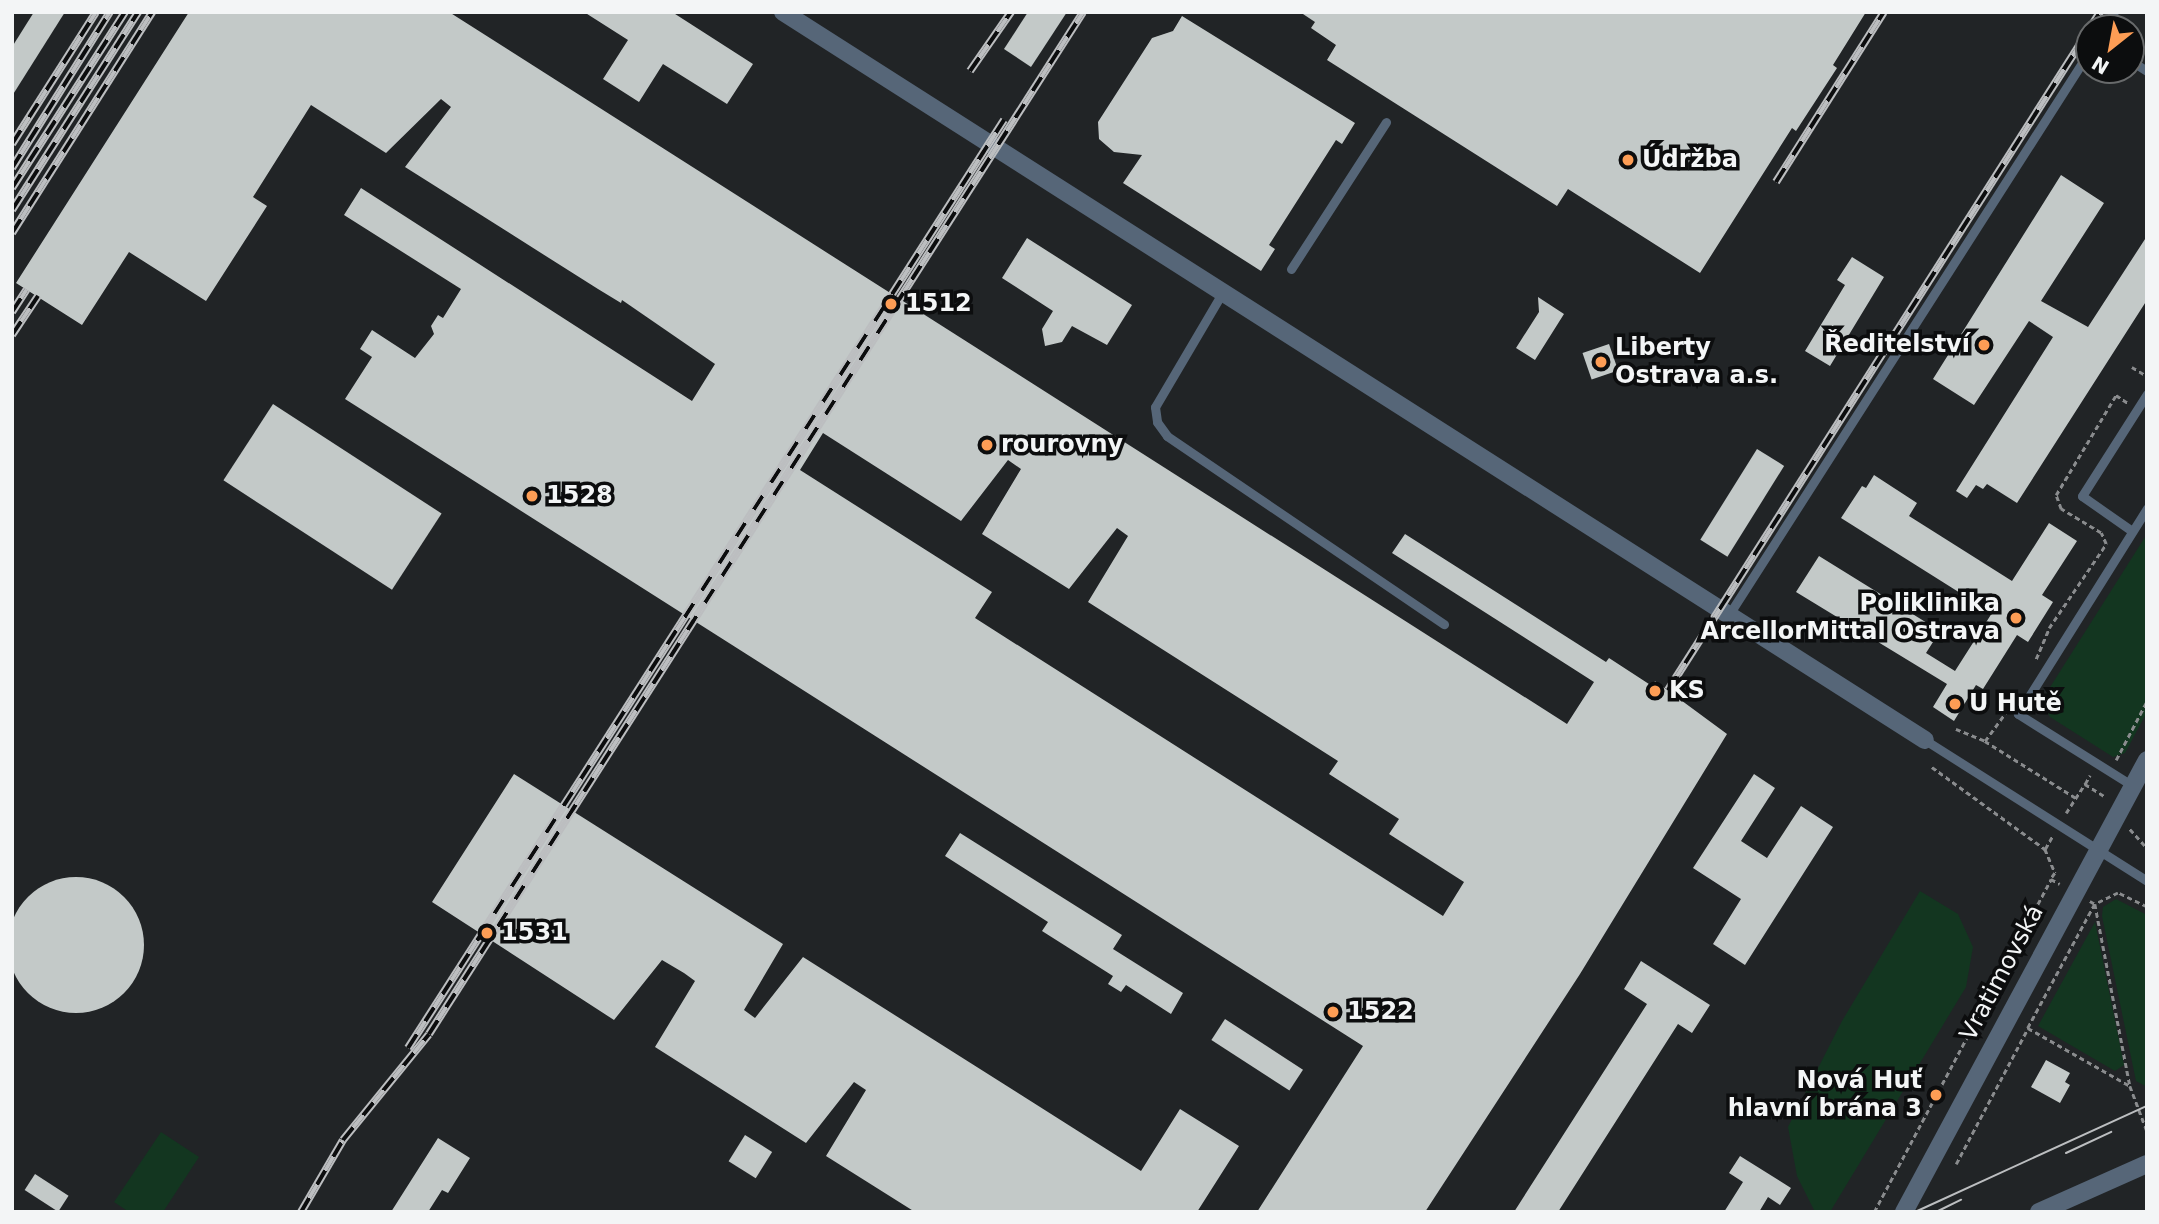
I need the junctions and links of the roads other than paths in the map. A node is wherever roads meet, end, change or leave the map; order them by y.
1 (783, 12) edge
2 (2075, 74) edge
3 (1386, 122) dead end
4 (1291, 269) dead end
5 (1221, 295) junction
6 (2147, 394) edge
7 (2147, 508) edge
8 (2132, 531) junction
9 (1728, 617) junction
10 (1444, 624) dead end
11 (1925, 740) joint
12 (2147, 760) edge
13 (2133, 786) junction
14 (2099, 850) junction
15 (2147, 881) edge
16 (2147, 1164) edge
17 (2042, 1211) edge
18 (1904, 1212) edge

1 - 5 street
2 - 9 lane
3 - 4 lane
5 - 9 street
5 - 10 lane
6 - 8 lane
7 - 8 lane
8 - 13 lane
9 - 11 street
11 - 14 lane
12 - 13 street, Vratimovská
13 - 14 street, Vratimovská
14 - 15 lane
14 - 18 street, Vratimovská
16 - 17 street

